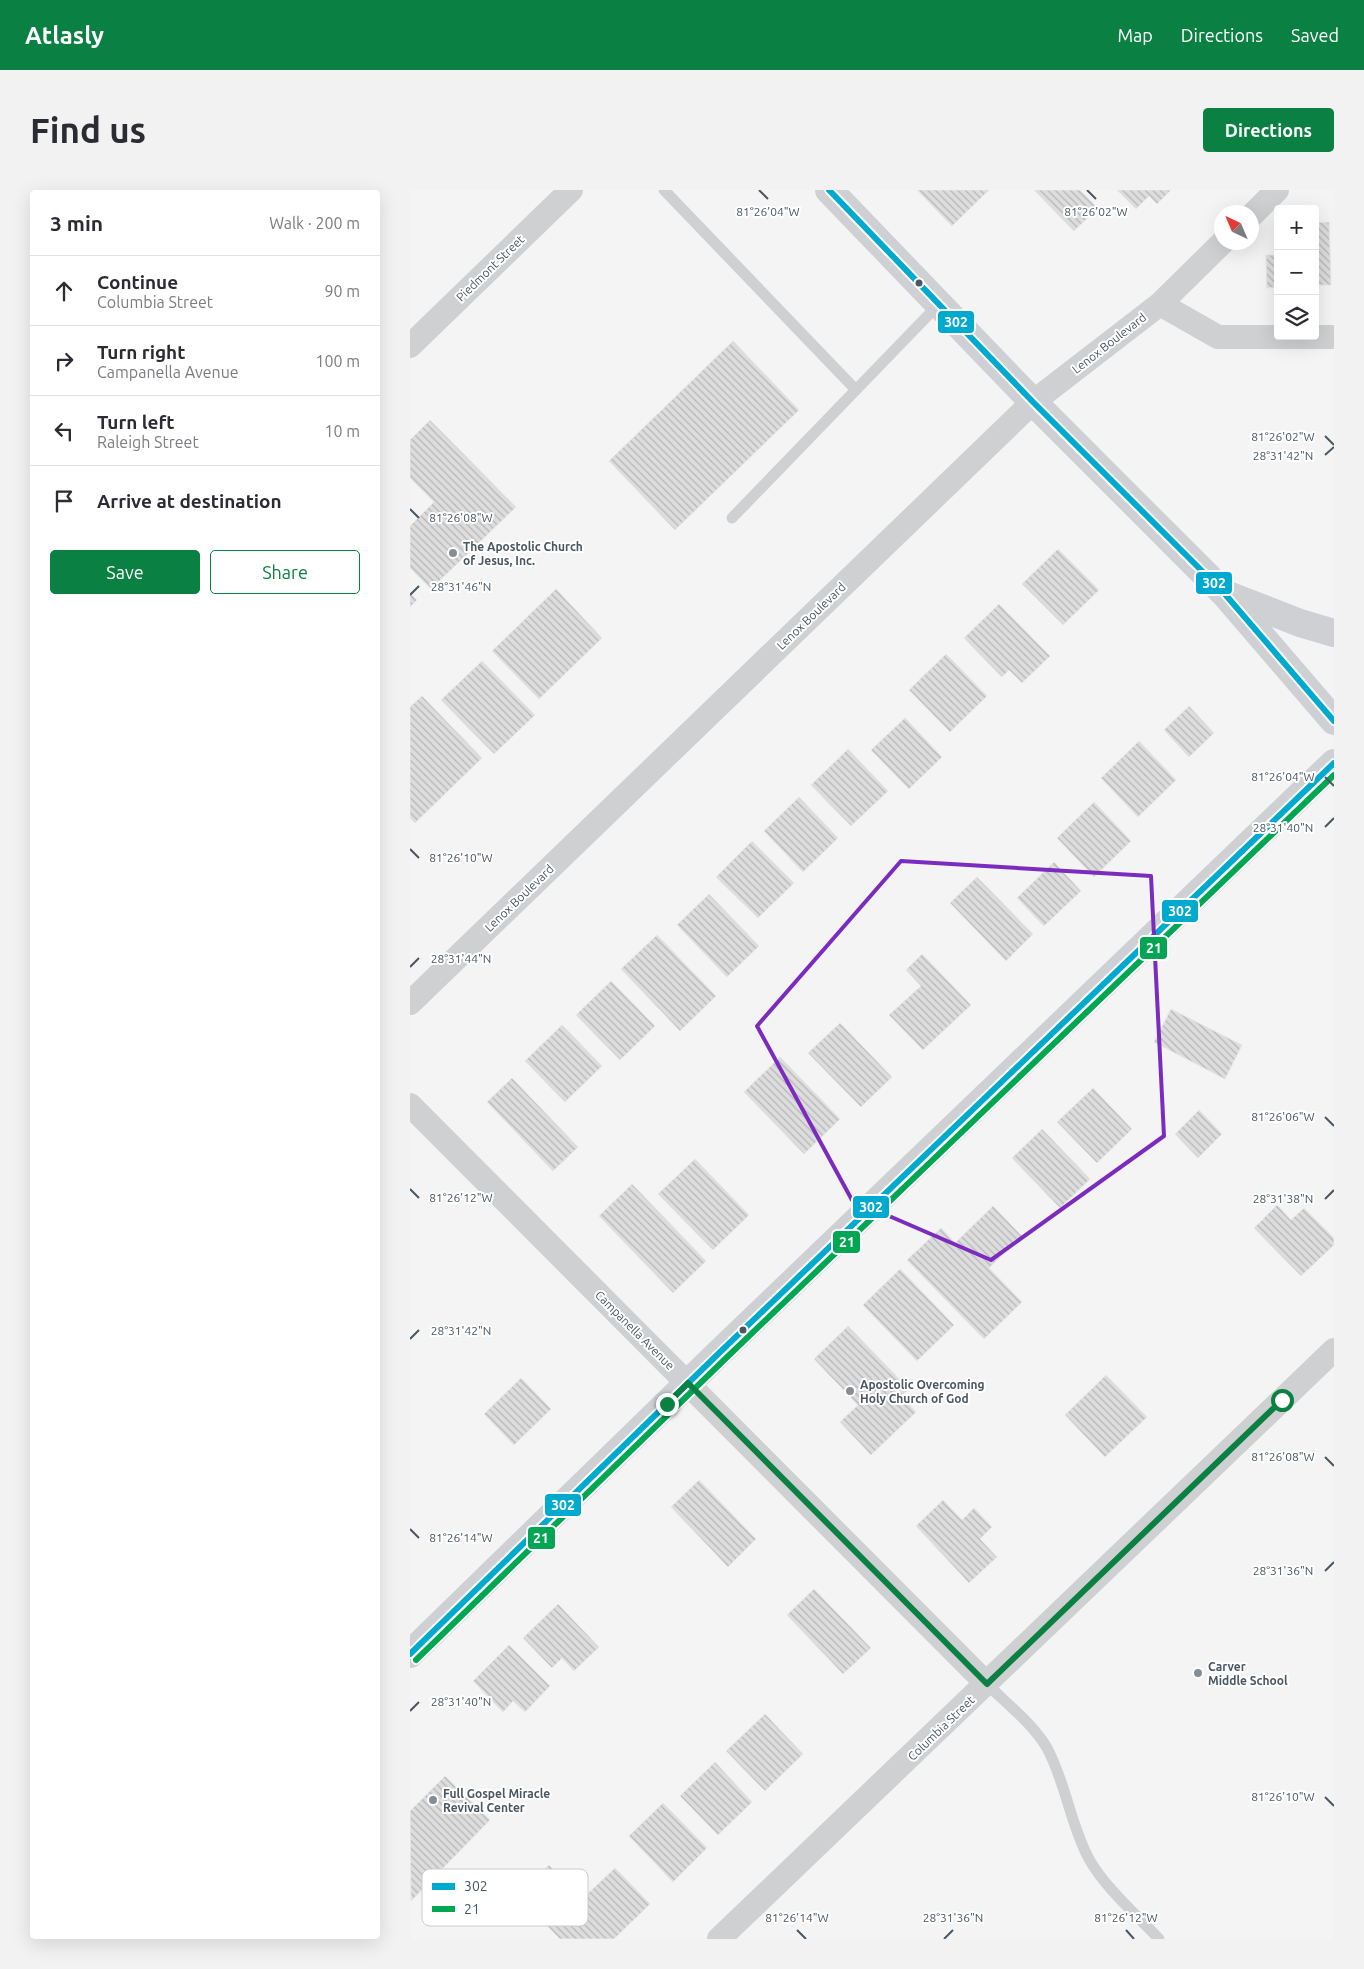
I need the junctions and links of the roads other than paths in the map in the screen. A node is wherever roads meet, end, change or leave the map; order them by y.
1 (571, 190) edge
2 (664, 190) edge
3 (829, 190) edge
4 (1277, 190) edge
5 (1259, 208) edge
6 (1215, 250) edge
7 (940, 304) junction
8 (1160, 304) junction
9 (1332, 337) dead end
10 (410, 346) edge
11 (856, 390) junction
12 (1033, 402) junction
13 (732, 518) dead end
14 (1224, 593) junction
15 (1334, 633) edge
16 (1334, 721) edge
17 (1334, 764) edge
18 (410, 1003) edge
19 (410, 1105) edge
20 (1334, 1350) edge
21 (688, 1383) junction
22 (410, 1654) edge
23 (987, 1684) junction
24 (719, 1939) edge
25 (1160, 1939) edge

1 - 10 street, Piedmont Street
2 - 11 lane
3 - 7 street
4 - 5 street
6 - 8 street, Lenox Boulevard
7 - 11 lane
7 - 12 street
8 - 9 street
8 - 12 street, Lenox Boulevard
11 - 13 lane
12 - 14 street
12 - 18 street, Lenox Boulevard
14 - 15 street
14 - 16 street
17 - 21 street
19 - 21 street, Campanella Avenue
20 - 23 street, Columbia Street
21 - 22 street
21 - 23 street, Campanella Avenue
23 - 24 street, Columbia Street
23 - 25 lane

